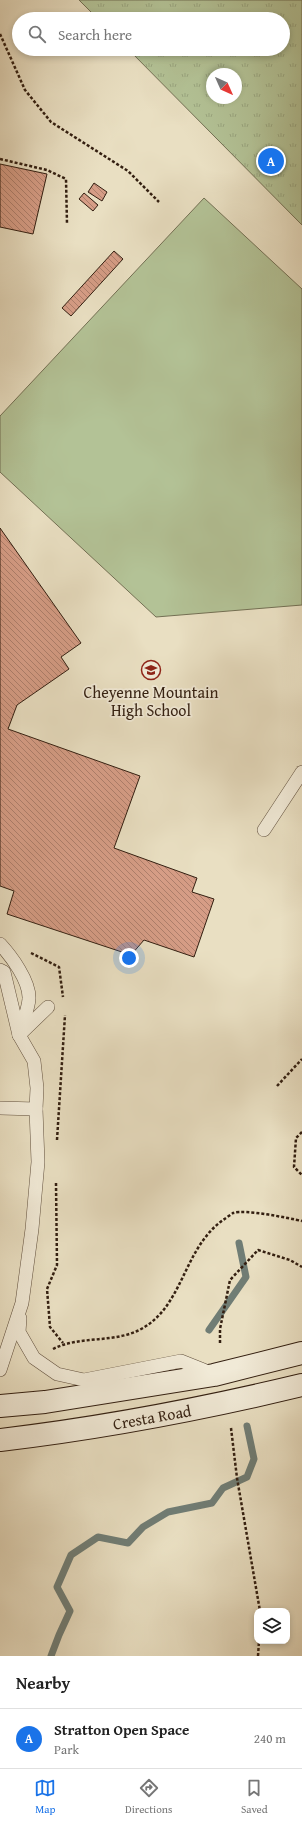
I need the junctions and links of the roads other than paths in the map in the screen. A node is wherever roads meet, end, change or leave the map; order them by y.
1 (302, 772) edge
2 (264, 830) dead end
3 (0, 944) edge
4 (0, 970) edge
5 (48, 1007) dead end
6 (19, 1035) junction
7 (0, 1108) edge
8 (36, 1109) junction
9 (22, 1303) junction
10 (302, 1353) edge
11 (0, 1370) edge
12 (214, 1375) junction
13 (302, 1385) edge
14 (0, 1406) edge
15 (0, 1440) edge

1 - 2 lane
3 - 6 lane
4 - 6 lane
5 - 6 lane
6 - 8 lane
7 - 8 lane
8 - 9 lane
9 - 11 lane
9 - 12 lane
10 - 12 main road, Cresta Road
12 - 14 main road, Cresta Road
13 - 15 main road, Cresta Road

